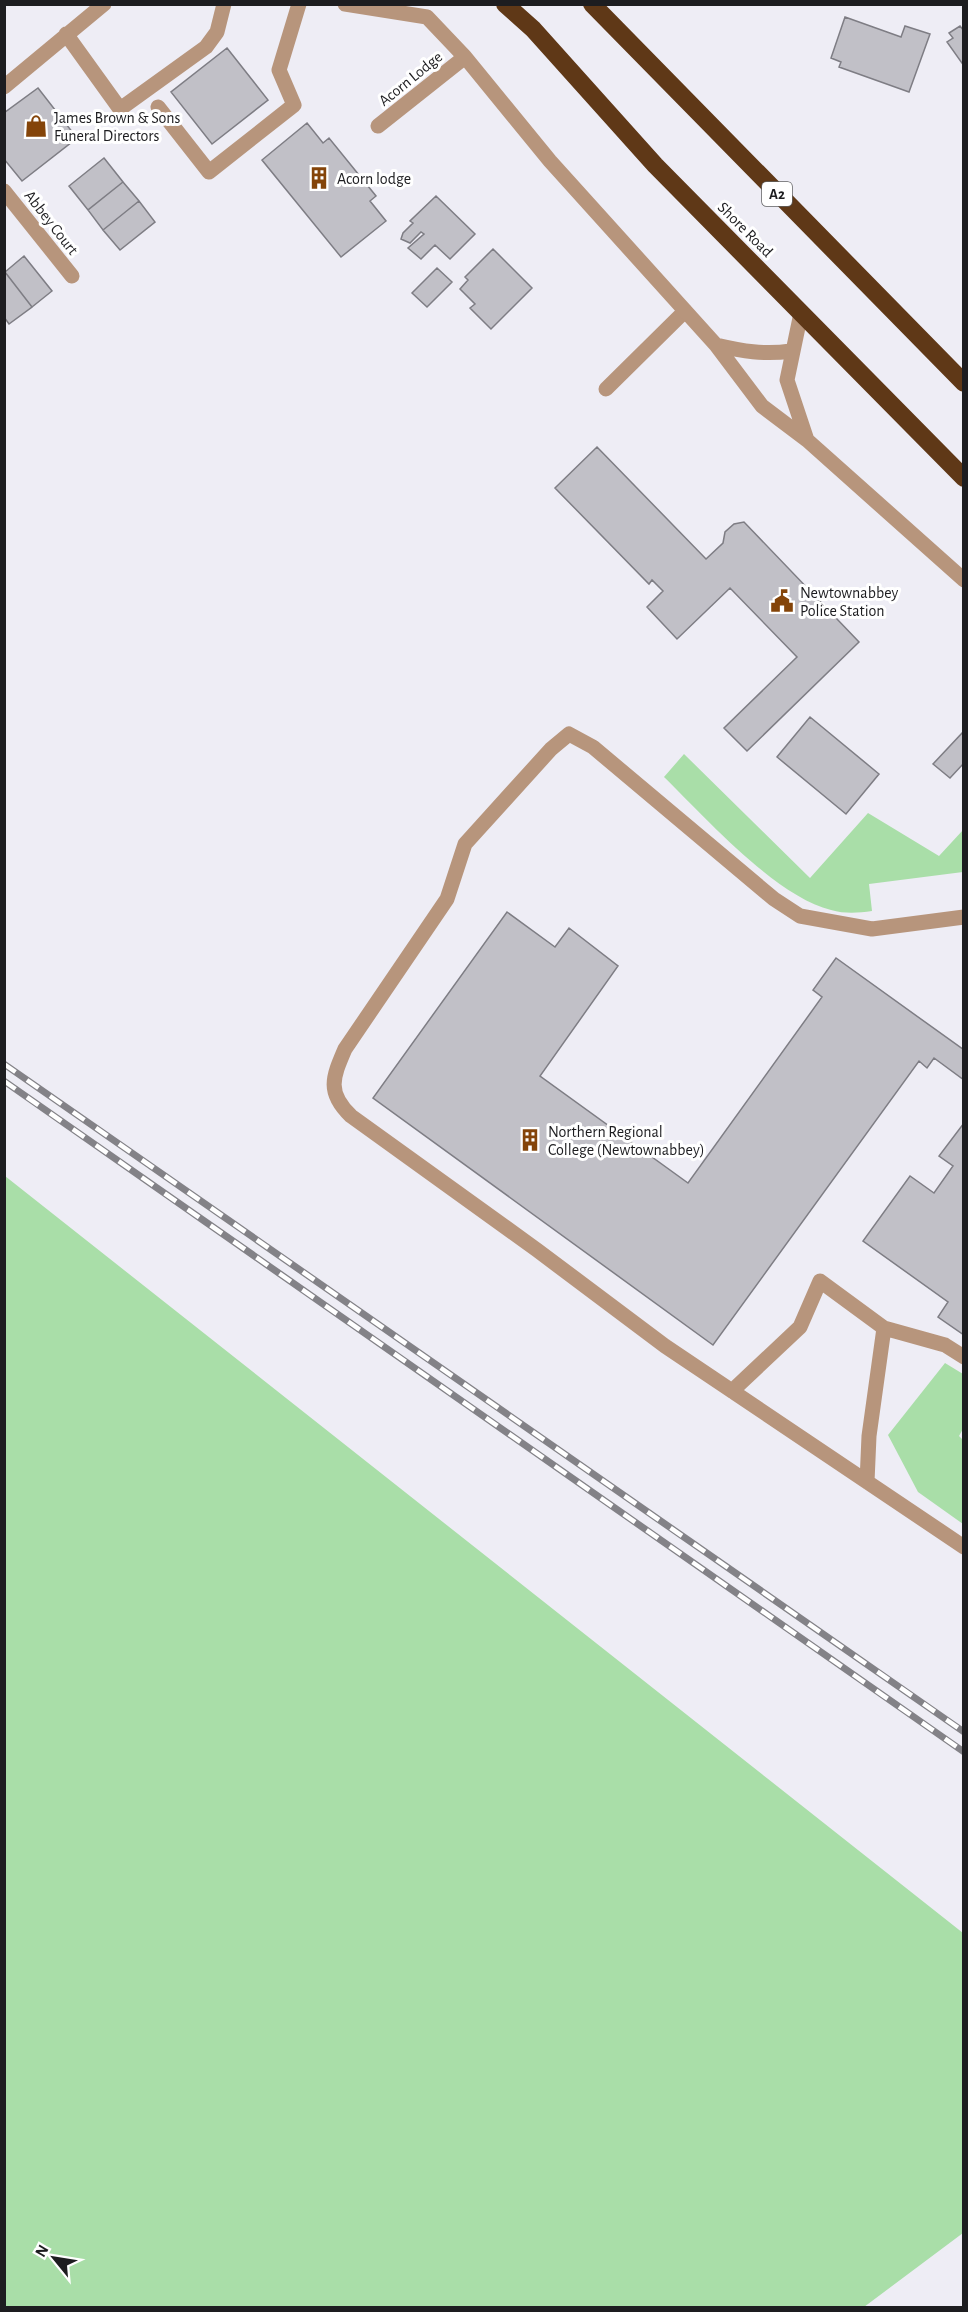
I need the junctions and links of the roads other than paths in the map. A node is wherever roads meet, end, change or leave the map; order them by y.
1 (104, 4) edge
2 (224, 4) edge
3 (299, 4) edge
4 (345, 4) edge
5 (505, 4) edge
6 (591, 4) edge
7 (66, 34) junction
8 (465, 57) junction
9 (4, 87) edge
10 (158, 107) dead end
11 (378, 126) dead end
12 (4, 191) edge
13 (72, 276) dead end
14 (685, 311) junction
15 (801, 313) junction
16 (716, 345) junction
17 (791, 351) junction
18 (963, 383) edge
19 (606, 389) dead end
20 (807, 440) junction
21 (963, 478) edge
22 (963, 580) edge
23 (963, 917) edge
24 (884, 1328) junction
25 (963, 1358) edge
26 (732, 1391) junction
27 (867, 1482) junction
28 (963, 1547) edge

1 - 7 street
2 - 7 street
3 - 10 street
4 - 8 street
5 - 15 highway, Shore Road
6 - 18 highway, A2
7 - 9 street
8 - 11 street, Acorn Lodge
8 - 14 street
12 - 13 street, Abbey Court
14 - 16 street
14 - 19 street
15 - 17 street
15 - 21 highway, Shore Road
16 - 17 street
16 - 20 street
17 - 20 street
20 - 22 street
23 - 26 street
24 - 25 street
24 - 26 street
24 - 27 street
26 - 27 street
27 - 28 street

